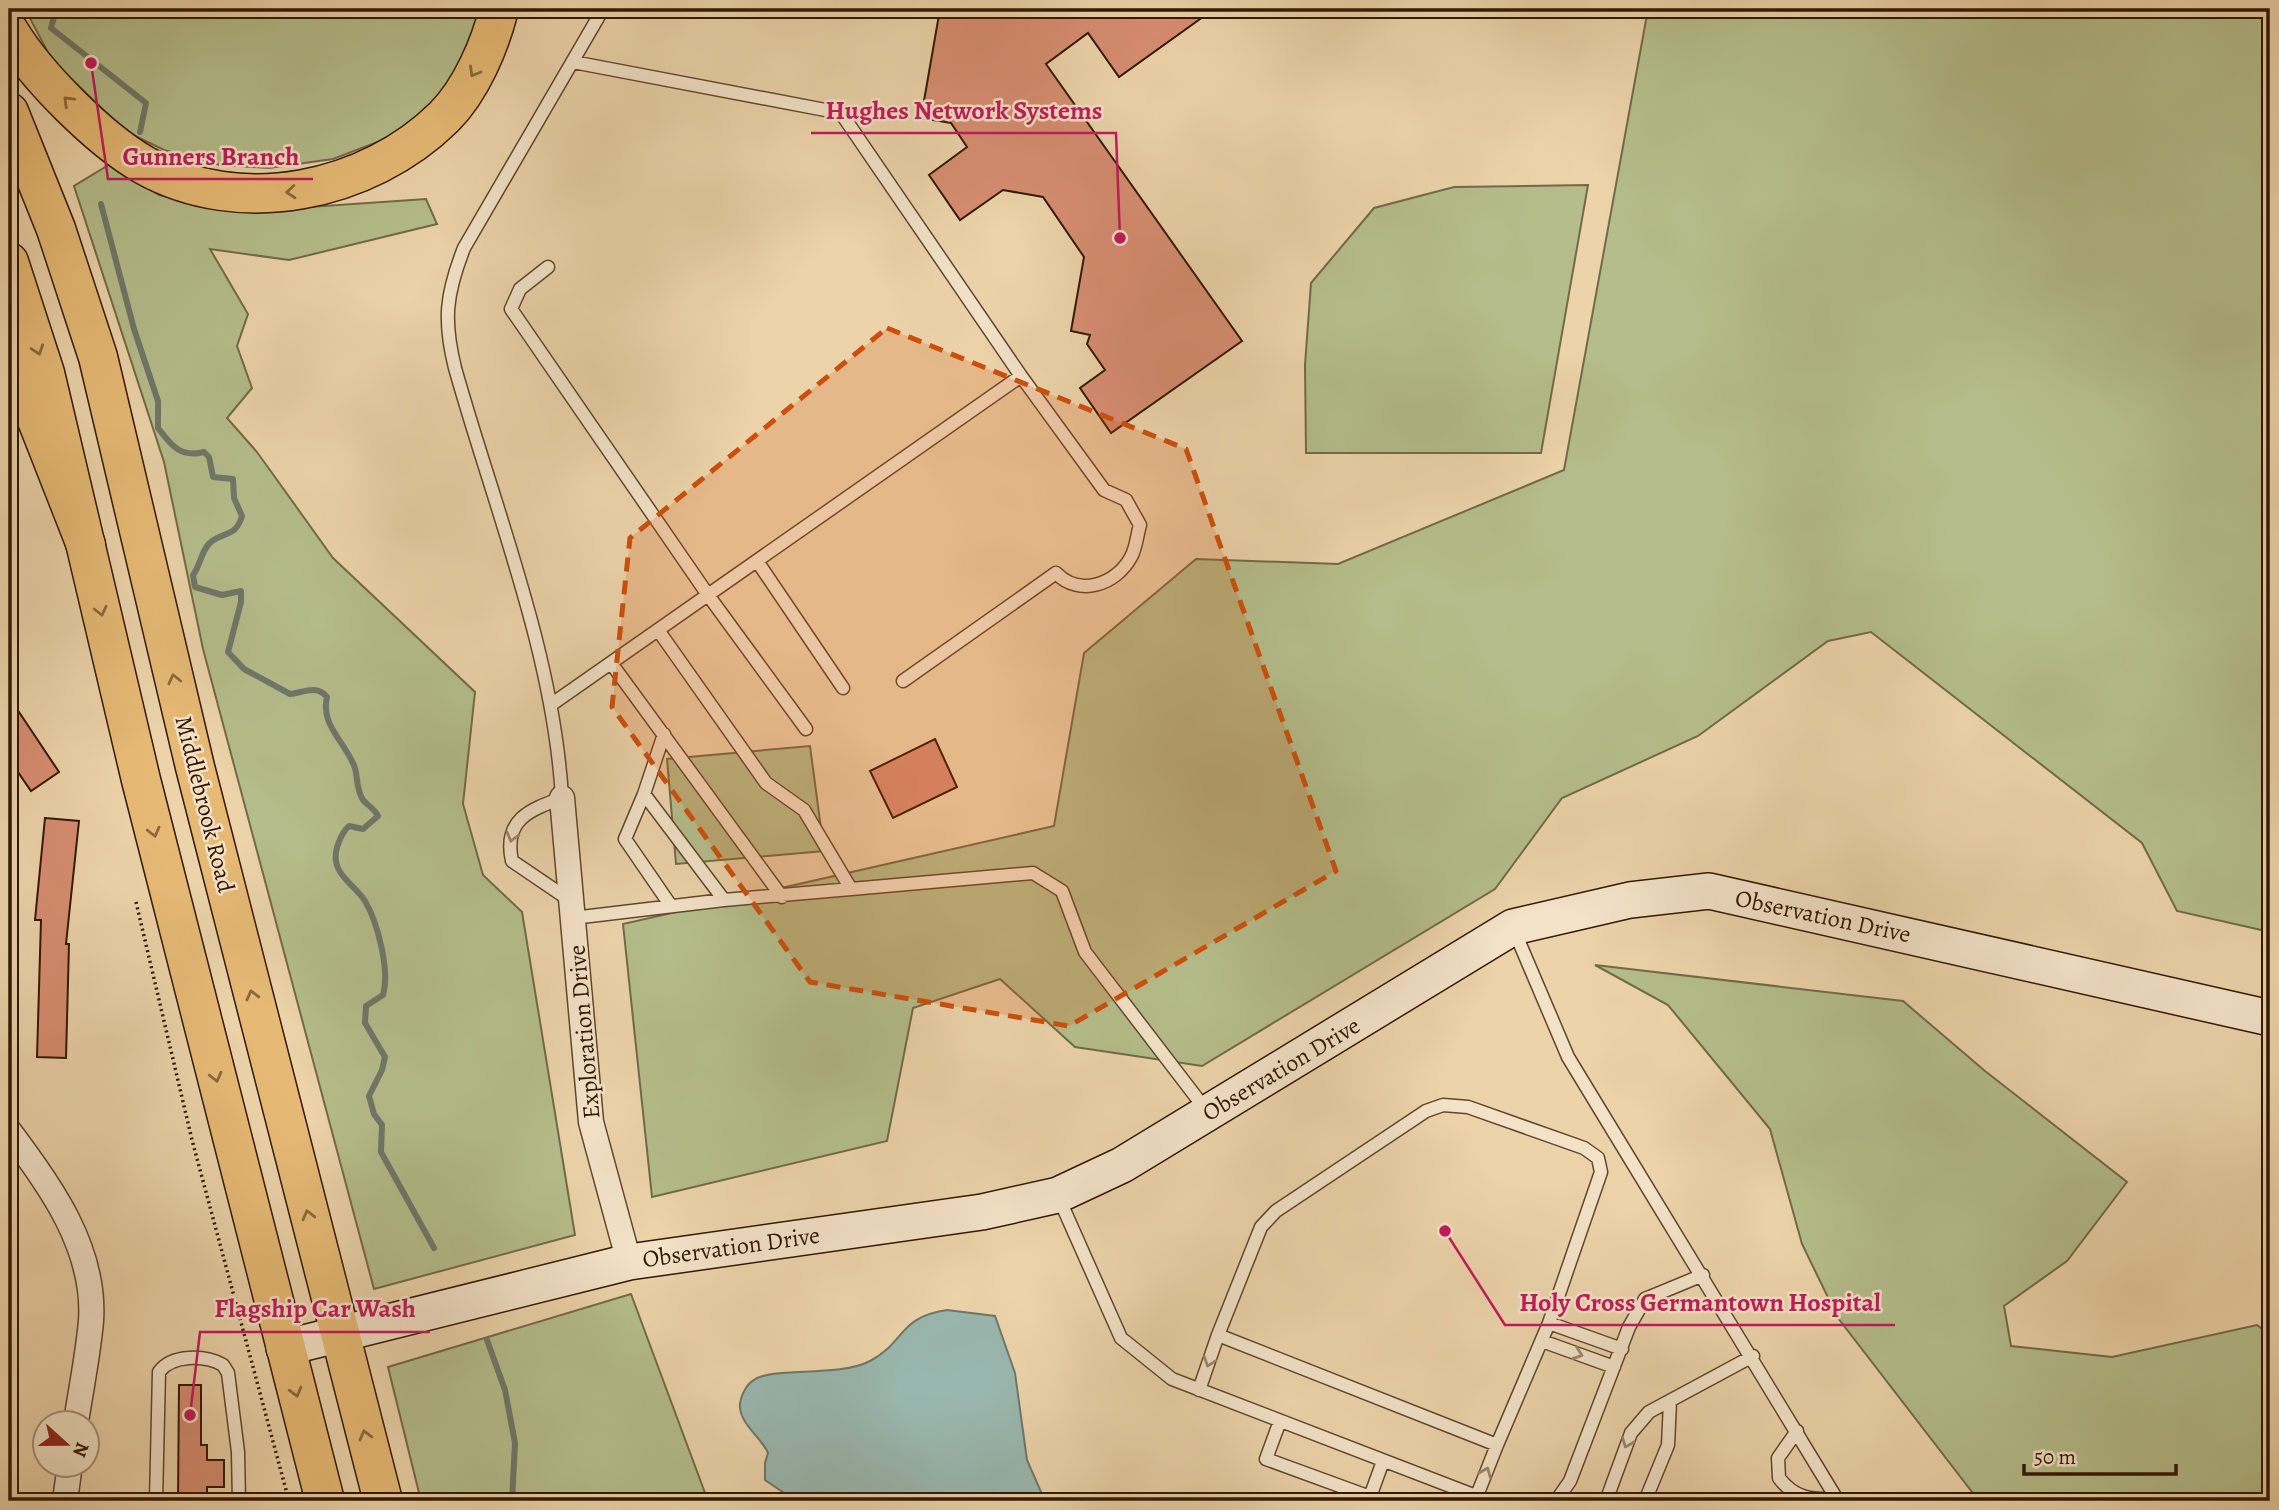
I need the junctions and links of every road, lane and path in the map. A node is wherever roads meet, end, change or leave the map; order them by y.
1 (499, 9) edge
2 (603, 9) edge
3 (9, 32) edge
4 (573, 62) junction
5 (9, 112) edge
6 (9, 262) edge
7 (548, 268) dead end
8 (9, 349) edge
9 (1021, 376) junction
10 (86, 545) junction
11 (757, 561) junction
12 (708, 595) junction
13 (657, 630) junction
14 (611, 663) junction
15 (903, 681) dead end
16 (843, 688) dead end
17 (552, 704) junction
18 (806, 729) dead end
19 (664, 734) junction
20 (644, 794) junction
21 (562, 797) junction
22 (851, 890) junction
23 (782, 897) junction
24 (724, 900) junction
25 (136, 902) dead end
26 (671, 906) junction
27 (572, 909) junction
28 (1513, 927) junction
29 (2270, 1017) edge
30 (1208, 1113) junction
31 (9, 1131) edge
32 (1058, 1195) junction
33 (629, 1262) junction
34 (1703, 1275) junction
35 (1549, 1323) junction
36 (338, 1334) junction
37 (1218, 1335) junction
38 (1542, 1341) junction
39 (284, 1348) junction
40 (1622, 1349) junction
41 (1753, 1356) junction
42 (1614, 1367) junction
43 (1199, 1390) junction
44 (1670, 1402) junction
45 (78, 1408) edge
46 (1280, 1421) junction
47 (1797, 1431) junction
48 (1497, 1446) junction
49 (1383, 1461) junction
50 (68, 1478) edge
51 (1482, 1500) edge
52 (1838, 1500) edge
53 (65, 1501) edge
54 (156, 1501) edge
55 (239, 1501) edge
56 (289, 1501) edge
57 (325, 1501) edge
58 (383, 1501) edge
59 (1556, 1501) edge
60 (1606, 1501) edge
61 (1645, 1501) edge

1 -> 3 main road
2 - 4 lane
4 - 9 lane
4 - 17 lane
36 -> 5 main road, Middlebrook Road
6 -> 10 main road
7 - 12 lane
8 - 10 main road
9 - 11 lane
9 - 15 lane
10 -> 39 main road
11 - 12 lane
11 - 16 lane
12 - 13 lane
12 - 18 lane
13 - 14 lane
13 - 22 lane
14 - 17 lane
14 - 19 lane
17 - 21 lane
19 - 20 lane
19 - 23 lane
20 - 24 lane
20 - 26 lane
21 - 27 street, Exploration Drive
21 -> 27 lane
22 - 23 lane
22 - 30 lane
23 - 24 lane
24 - 26 lane
25 - 56 path
26 - 27 lane
27 - 33 street, Exploration Drive
28 - 29 street, Observation Drive
28 - 30 street, Observation Drive
28 - 34 lane
30 - 32 street, Observation Drive
31 - 45 street
32 - 33 street, Observation Drive
32 - 43 lane
33 - 36 street, Observation Drive
34 - 40 lane
34 - 41 lane
35 - 37 lane
35 - 38 lane
35 - 40 lane
36 - 39 street, Observation Drive
58 -> 36 main road, Middlebrook Road
37 -> 43 lane
37 - 48 lane
38 -> 42 lane
38 - 48 lane
39 -> 57 main road
40 - 42 lane
41 - 44 lane
41 - 47 lane
42 - 59 lane
43 - 46 lane
44 -> 60 lane
44 - 61 lane
46 - 49 lane
46 - 49 lane
47 - 52 lane
47 - 52 lane
51 -> 48 lane
49 - 51 lane
50 - 53 street
54 - 55 lane

